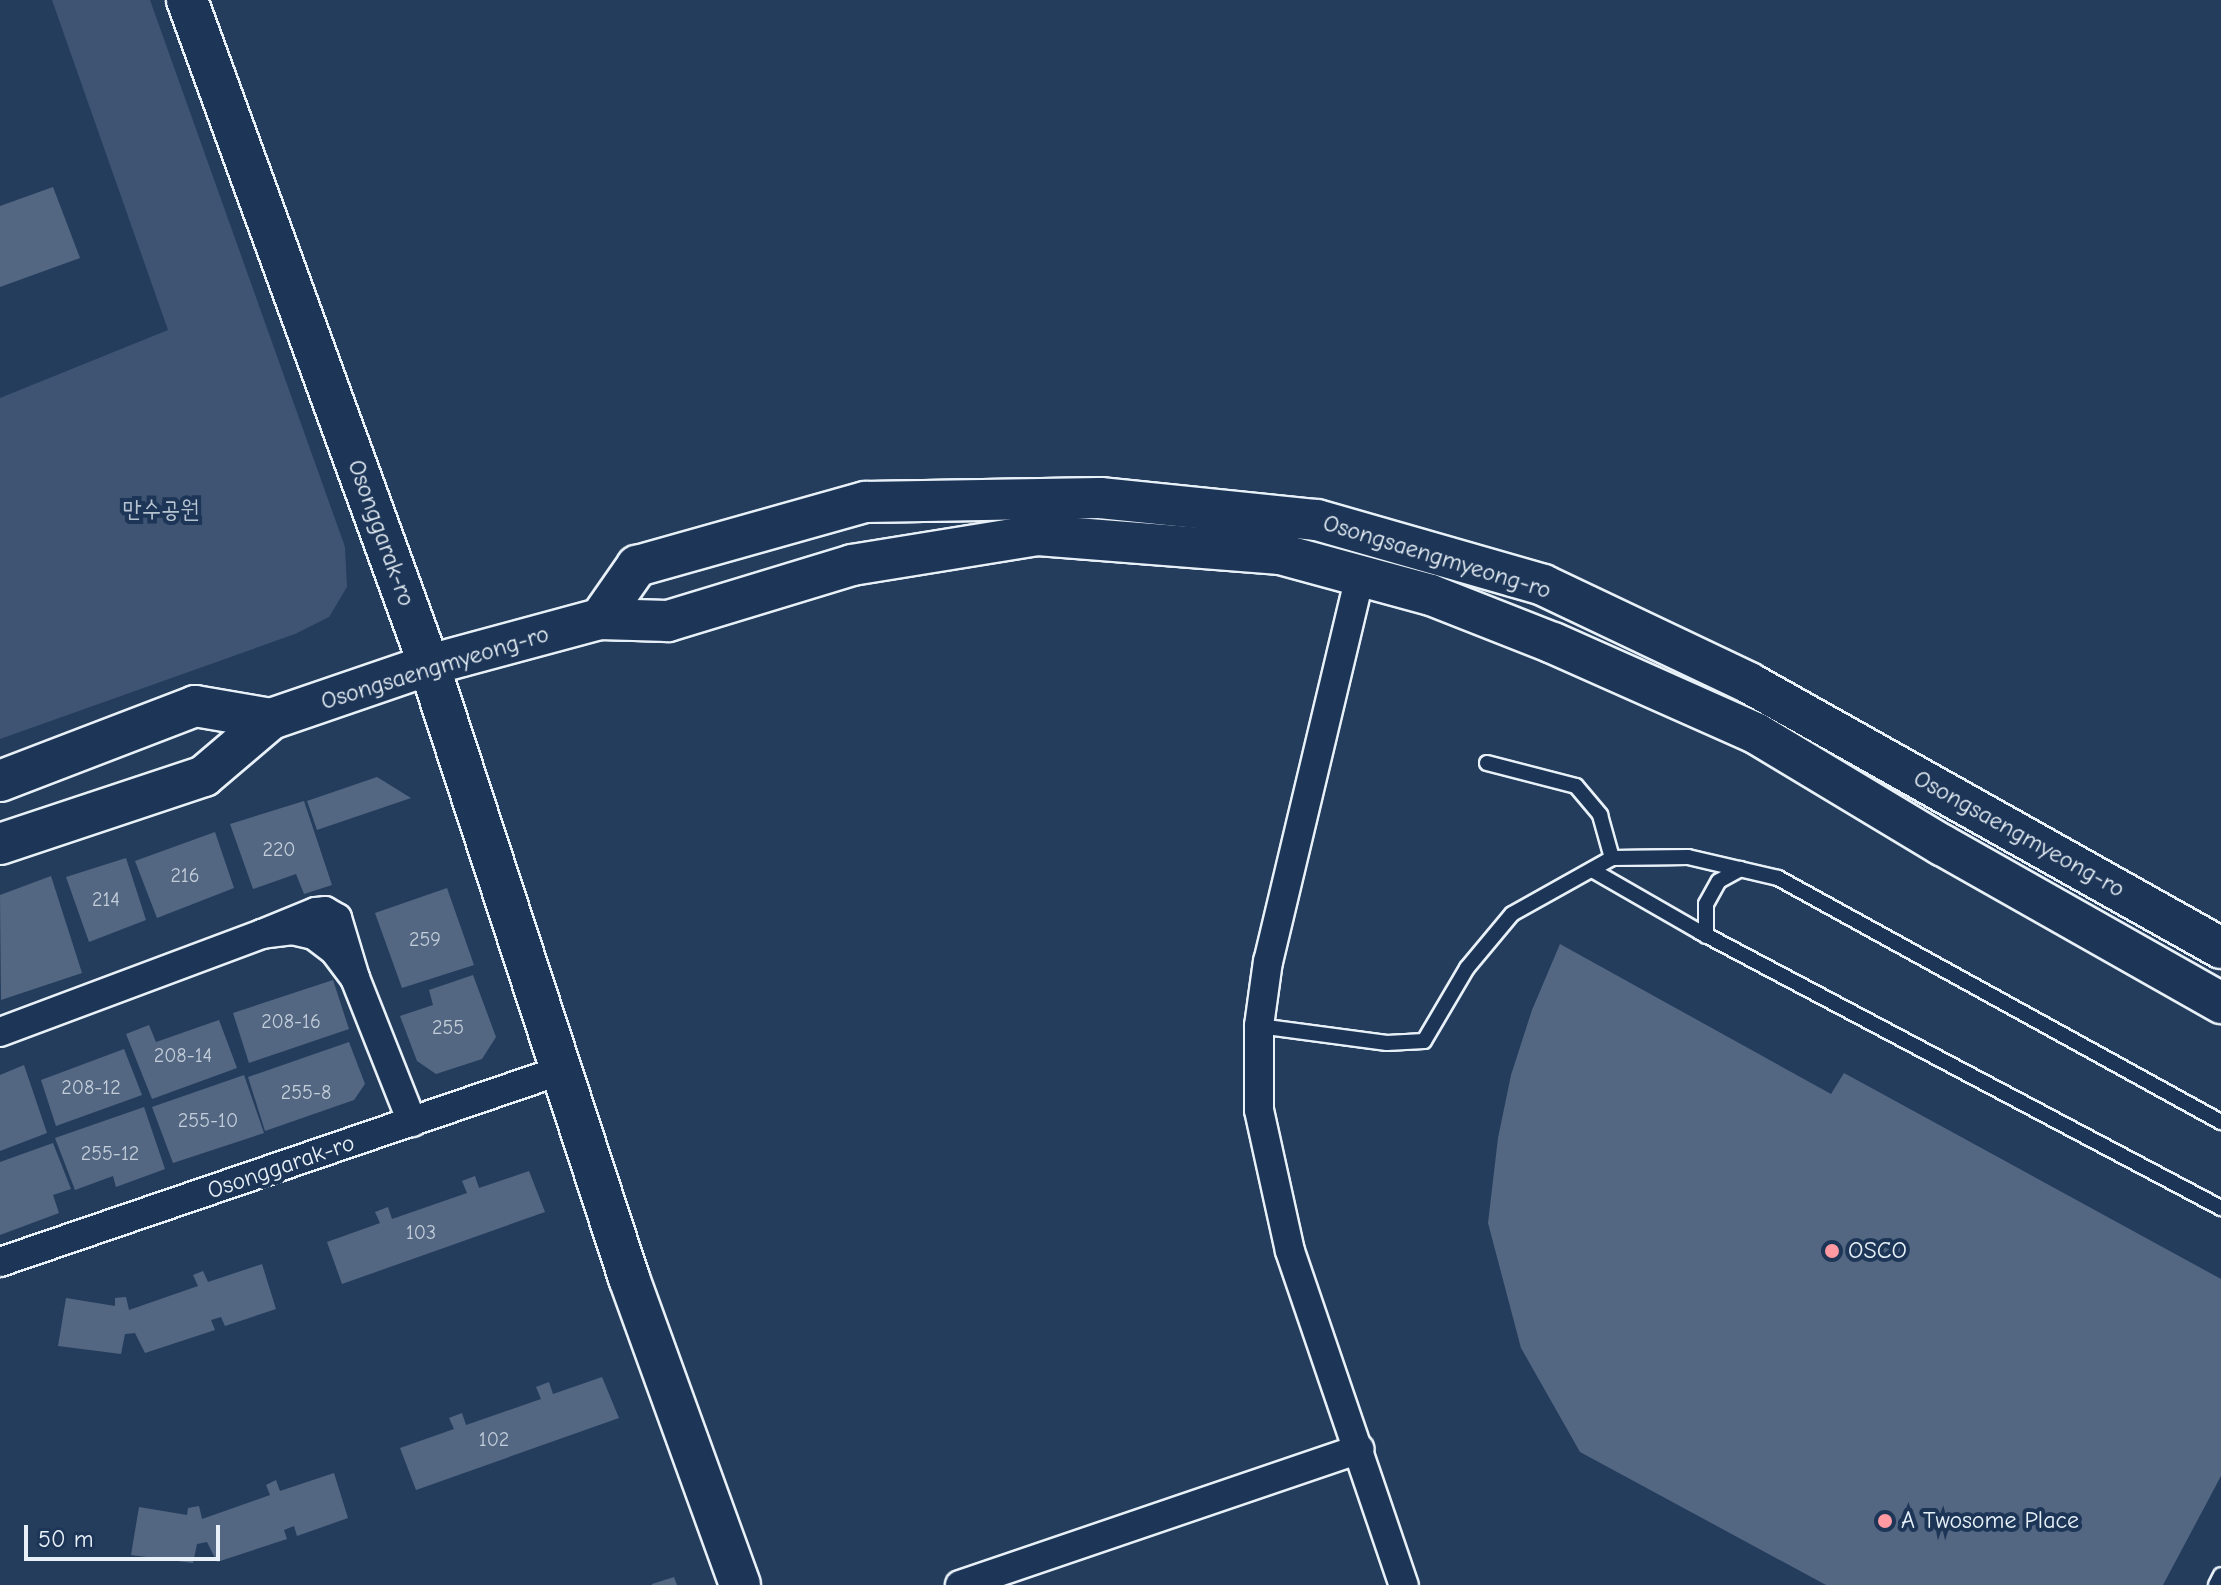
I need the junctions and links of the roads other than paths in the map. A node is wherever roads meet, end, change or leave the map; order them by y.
1 (187, 0) edge
2 (1360, 576) junction
3 (600, 619) junction
4 (429, 665) junction
5 (271, 719) junction
6 (1487, 763) dead end
7 (0, 781) edge
8 (0, 844) edge
9 (1612, 858) junction
10 (1741, 869) junction
11 (1592, 870) junction
12 (1706, 936) junction
13 (2221, 948) edge
14 (2221, 1003) edge
15 (1259, 1026) junction
16 (0, 1032) edge
17 (562, 1070) junction
18 (412, 1122) junction
19 (2221, 1122) edge
20 (2221, 1208) edge
21 (0, 1262) edge
22 (1360, 1449) junction
23 (2221, 1575) edge
24 (740, 1585) edge
25 (960, 1585) edge
26 (1404, 1585) edge
27 (2216, 1585) edge

1 - 4 street, Osonggarak-ro
2 - 3 street, Osongsaengmyeong-ro
2 - 14 street, Osongsaengmyeong-ro
2 - 15 street
3 - 4 street, Osongsaengmyeong-ro
3 - 13 street, Osongsaengmyeong-ro
4 - 5 street, Osongsaengmyeong-ro
4 - 17 street, Osonggarak-ro
5 - 7 street, Osongsaengmyeong-ro
5 - 8 street, Osongsaengmyeong-ro
6 - 9 lane
9 - 10 lane
9 - 11 lane
10 - 12 lane
10 - 19 lane
11 - 12 lane
11 - 15 lane
12 - 20 lane
15 - 22 street
16 - 18 street
17 - 18 street, Osonggarak-ro
17 - 24 street, Osonggarak-ro
18 - 21 street, Osonggarak-ro
22 - 25 street
22 - 26 street
23 - 27 lane

